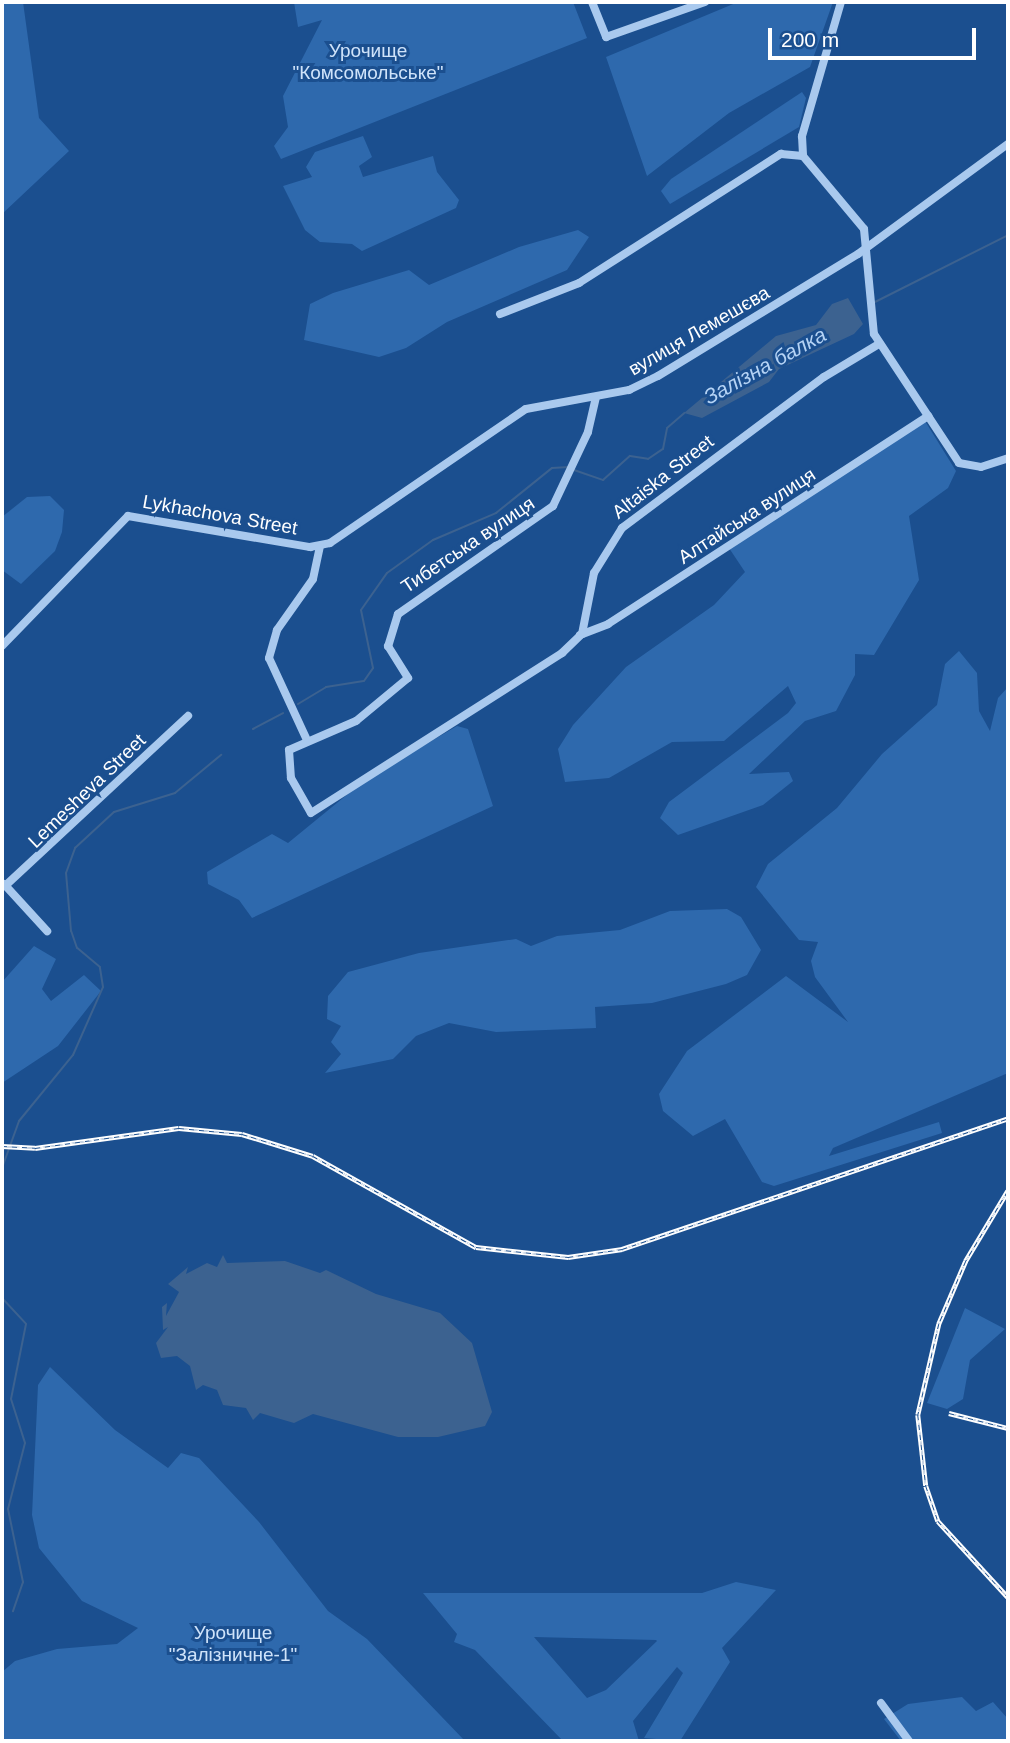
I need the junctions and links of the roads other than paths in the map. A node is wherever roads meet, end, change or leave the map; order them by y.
1 (592, 2) edge
2 (705, 2) edge
3 (841, 2) edge
4 (1008, 144) edge
5 (803, 156) junction
6 (867, 242) junction
7 (500, 314) dead end
8 (879, 344) junction
9 (596, 397) junction
10 (928, 416) junction
11 (1008, 458) edge
12 (320, 547) junction
13 (580, 635) junction
14 (2, 646) edge
15 (188, 716) dead end
16 (306, 738) junction
17 (3, 884) edge
18 (47, 931) dead end
19 (881, 1703) dead end
20 (909, 1741) edge

1 - 2 street
3 - 5 street
4 - 6 street, вулиця Лемешєва
5 - 6 street
5 - 7 street
6 - 8 street
6 - 9 street, вулиця Лемешєва
8 - 10 street
8 - 13 street, Altaiska Street
9 - 12 street, вулиця Лемешєва
9 - 16 street, Тибетська вулиця
10 - 11 street
10 - 13 street, Алтайська вулиця
12 - 14 street, Lykhachova Street
12 - 16 street
13 - 16 street
15 - 17 street, Lemesheva Street
17 - 18 street
19 - 20 street

